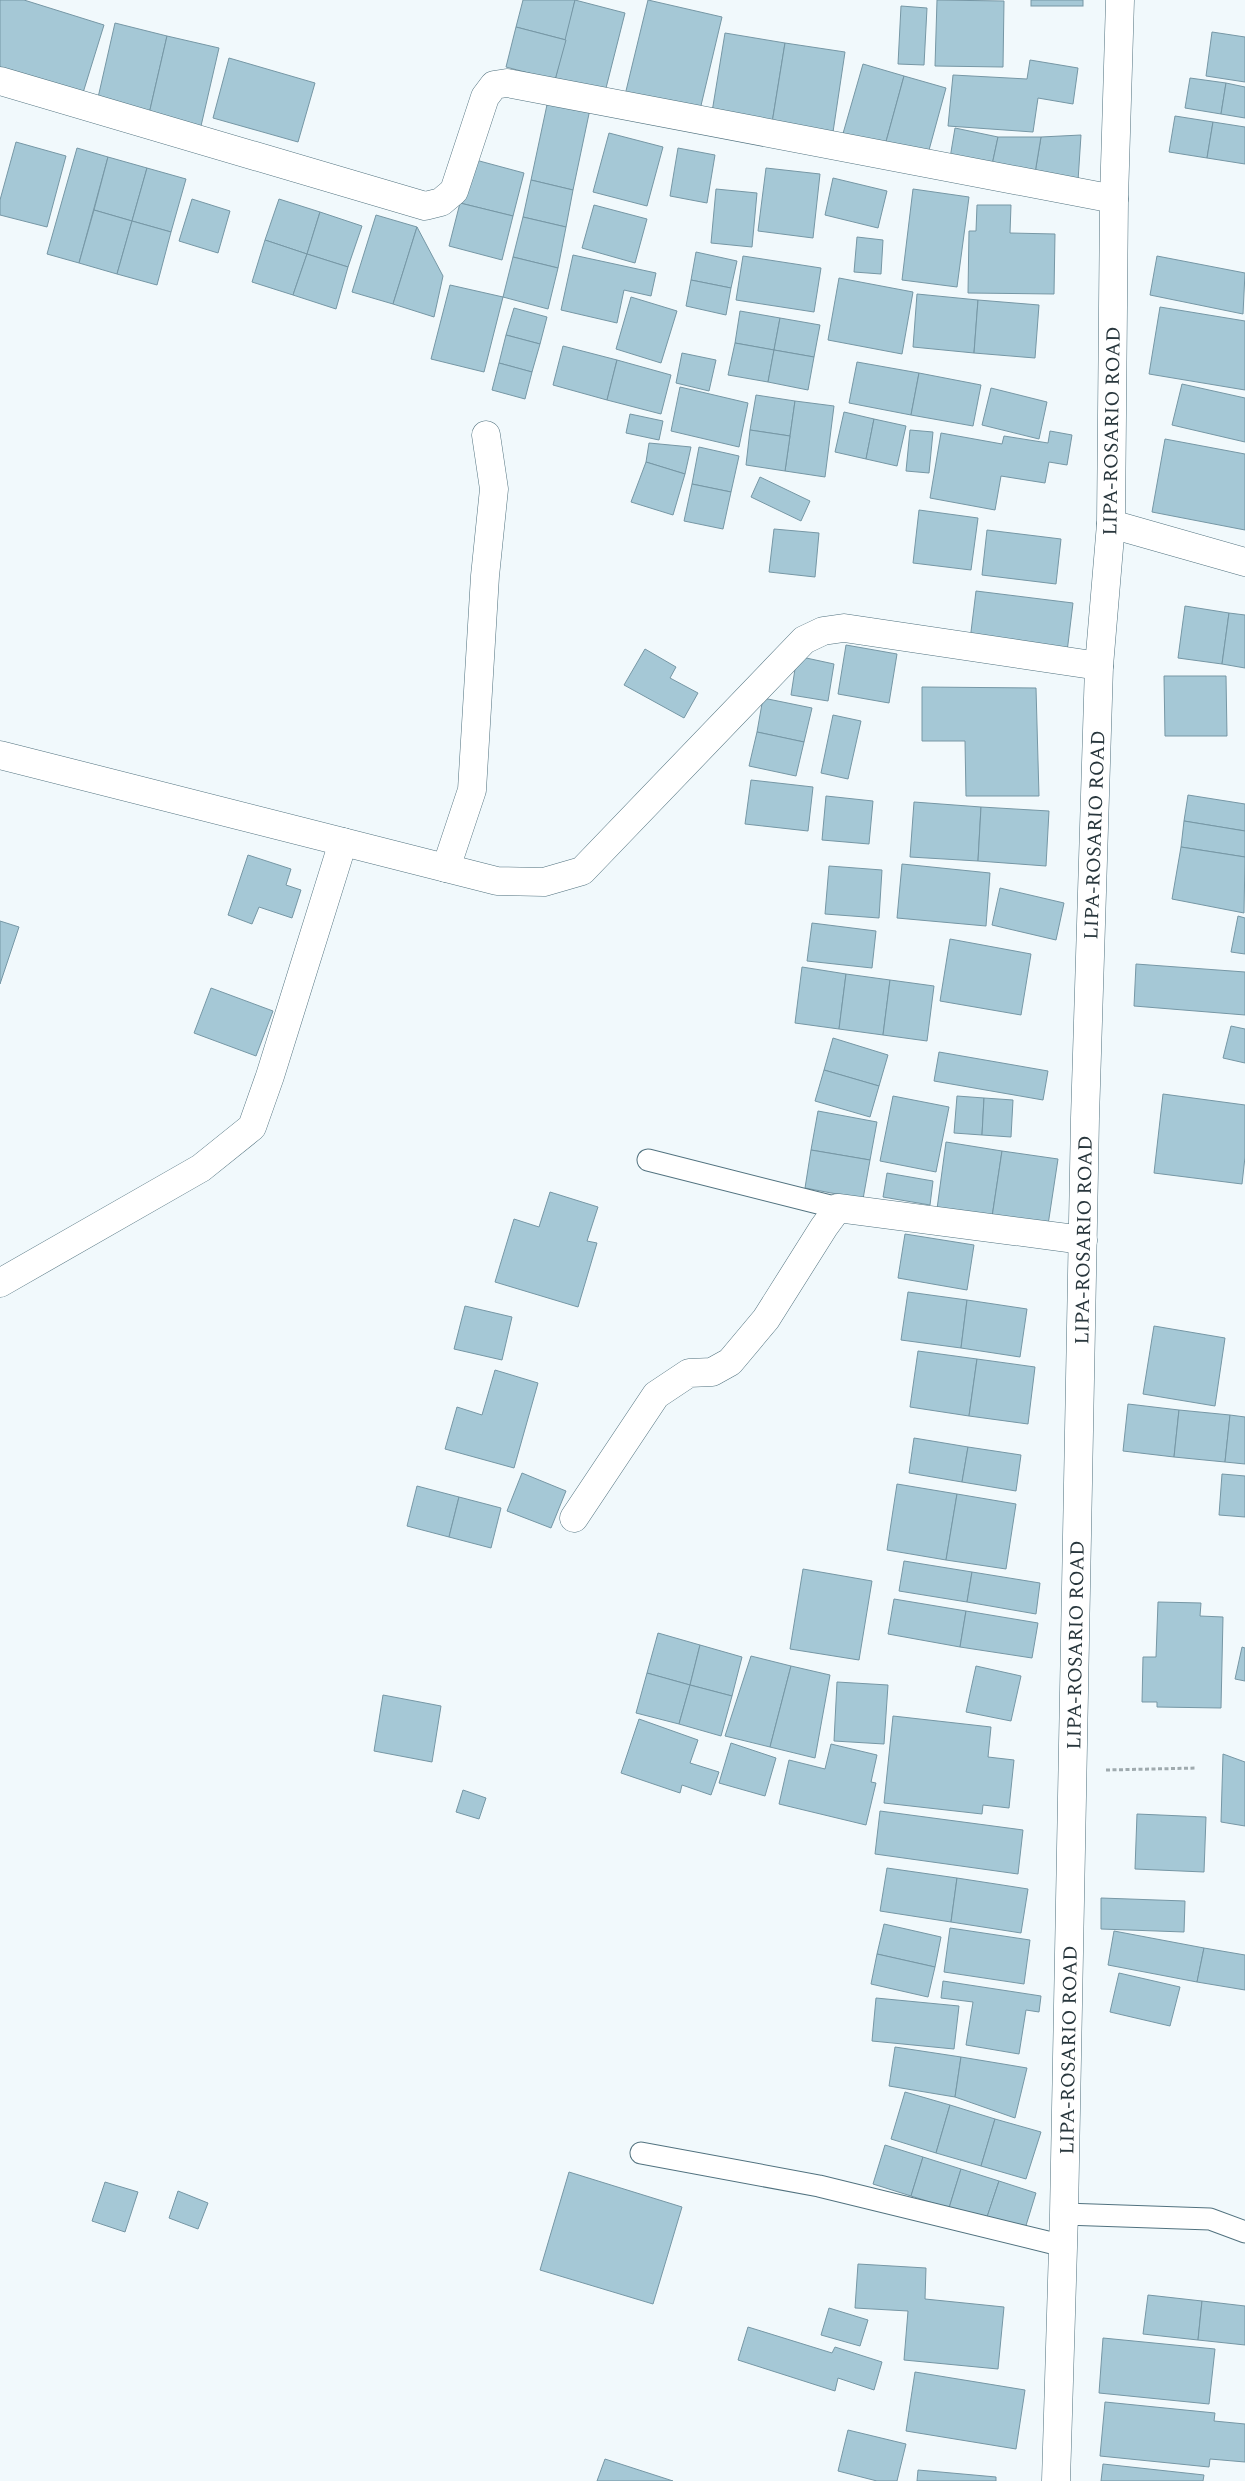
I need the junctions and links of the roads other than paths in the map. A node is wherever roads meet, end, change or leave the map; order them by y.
1 (1120, 0) edge
2 (0, 81) edge
3 (1114, 199) junction
4 (486, 435) dead end
5 (1111, 524) junction
6 (1245, 562) edge
7 (1099, 666) junction
8 (0, 755) edge
9 (343, 842) junction
10 (446, 868) junction
11 (648, 1160) dead end
12 (838, 1208) junction
13 (1083, 1240) junction
14 (0, 1283) edge
15 (574, 1518) dead end
16 (641, 2153) dead end
17 (1064, 2214) junction
18 (1245, 2232) edge
19 (1064, 2246) junction
20 (1056, 2481) edge

1 - 3 street, LIPA-ROSARIO ROAD
2 - 3 street
3 - 5 street, LIPA-ROSARIO ROAD
4 - 10 street
5 - 6 street
5 - 7 street, LIPA-ROSARIO ROAD
7 - 10 street
7 - 13 street, LIPA-ROSARIO ROAD
8 - 9 street
9 - 10 street
9 - 14 street
11 - 12 lane
12 - 13 street
12 - 15 street
13 - 17 street, LIPA-ROSARIO ROAD
16 - 19 lane
17 - 18 lane
17 - 19 street, LIPA-ROSARIO ROAD
19 - 20 street, LIPA-ROSARIO ROAD

